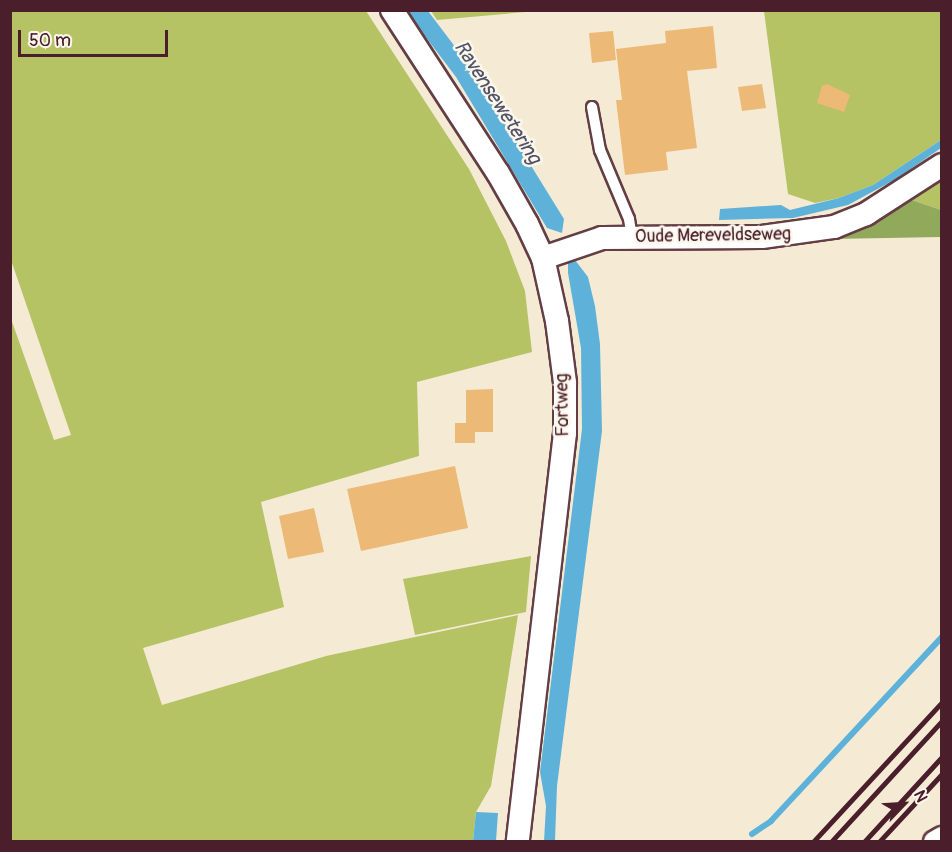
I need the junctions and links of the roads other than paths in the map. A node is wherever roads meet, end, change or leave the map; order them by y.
1 (392, 10) edge
2 (592, 107) dead end
3 (942, 165) edge
4 (632, 238) junction
5 (543, 258) junction
6 (942, 838) edge
7 (518, 842) edge
8 (935, 842) edge

1 - 5 street, Fortweg
2 - 4 lane
3 - 4 street, Oude Mereveldseweg
4 - 5 street, Oude Mereveldseweg
5 - 7 street, Fortweg
6 - 8 street

